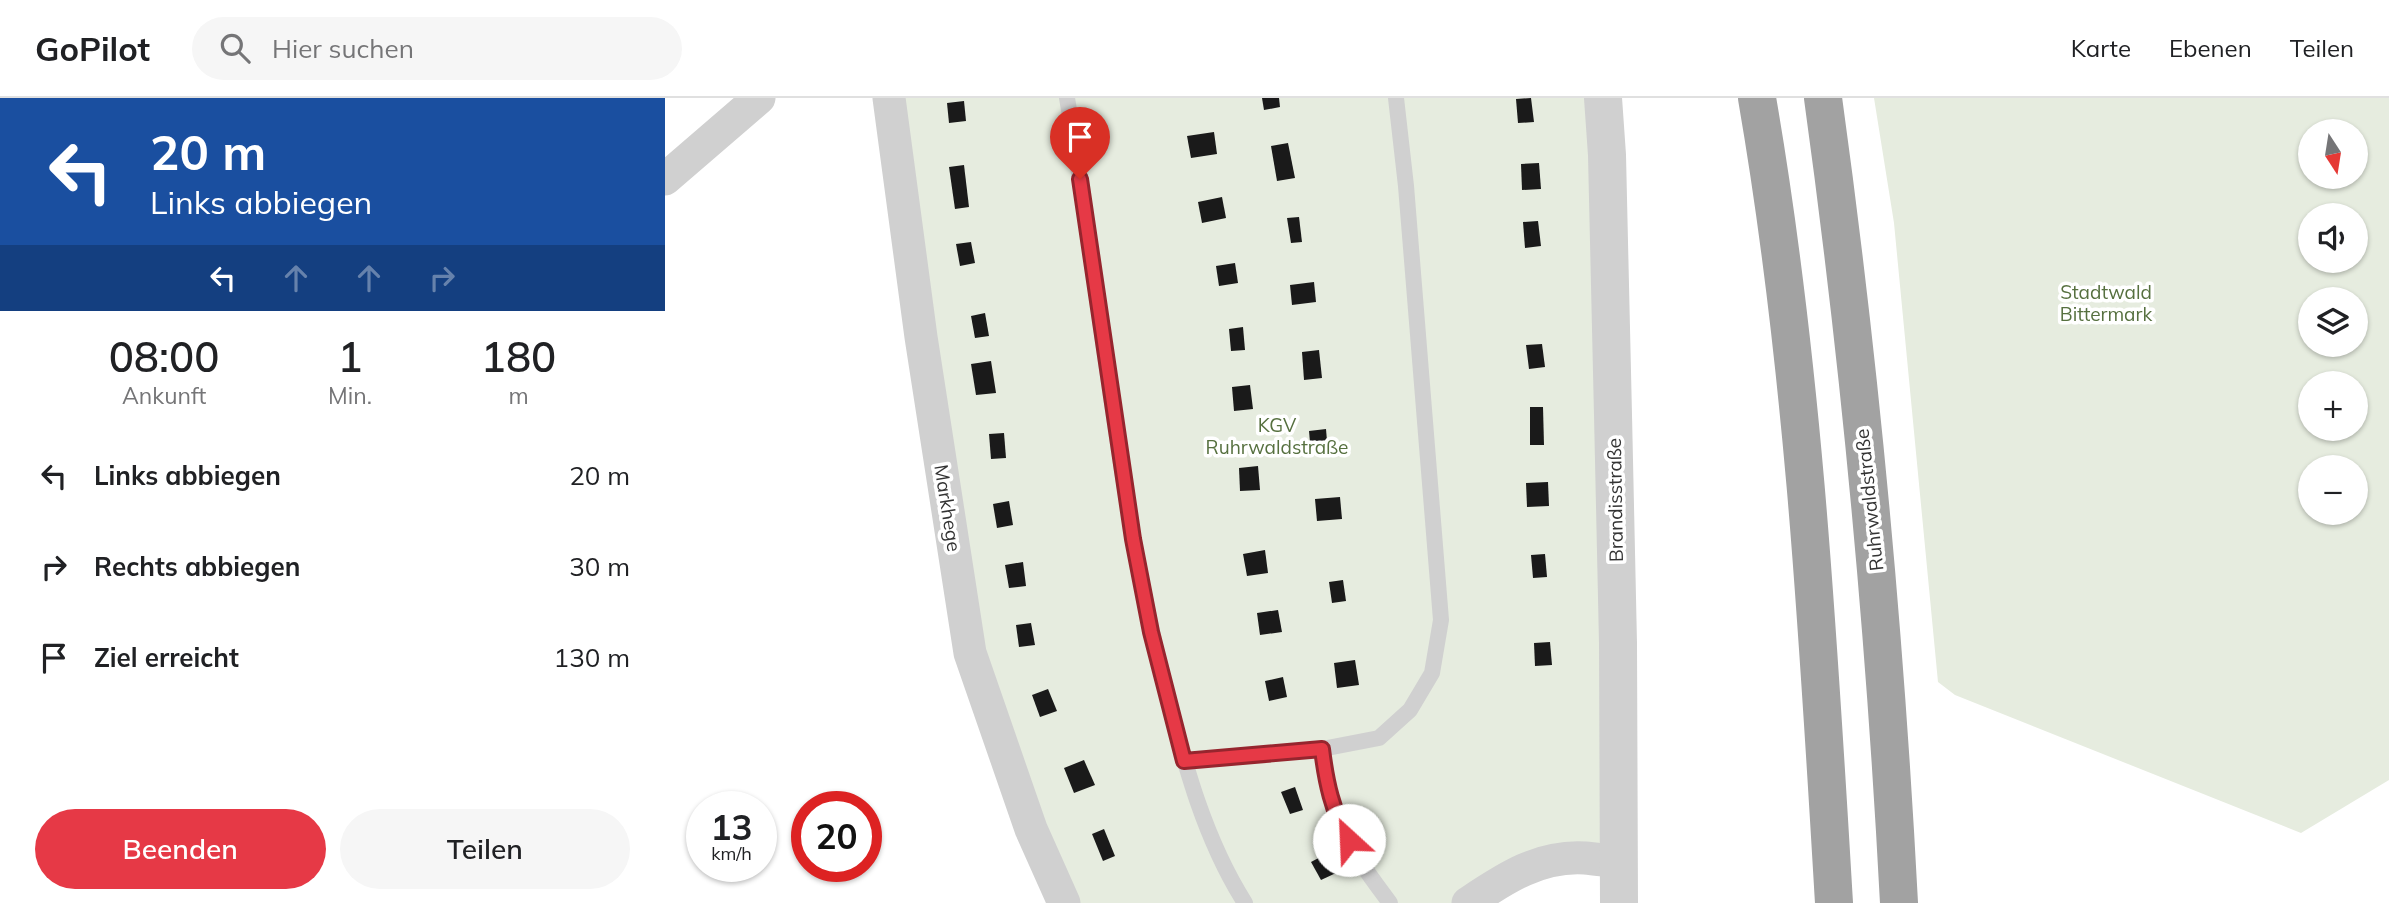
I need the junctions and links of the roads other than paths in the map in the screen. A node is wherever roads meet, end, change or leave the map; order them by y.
1 (759, 98) edge
2 (888, 98) edge
3 (1067, 98) edge
4 (1396, 98) edge
5 (1603, 98) edge
6 (1757, 98) edge
7 (1823, 98) edge
8 (665, 178) edge
9 (1322, 749) junction
10 (1184, 761) junction
11 (1618, 862) junction
12 (1064, 903) edge
13 (1245, 903) edge
14 (1390, 903) edge
15 (1468, 903) edge
16 (1619, 903) edge
17 (1834, 903) edge
18 (1899, 903) edge

1 - 8 street
2 - 12 street, Markhege
3 - 10 lane
4 - 9 lane
5 - 11 street, Brandisstraße
6 - 17 highway
7 - 18 highway, Ruhrwaldstraße
9 - 10 lane
9 - 14 lane
10 - 13 lane
11 - 15 street
11 - 16 street, Brandisstraße

